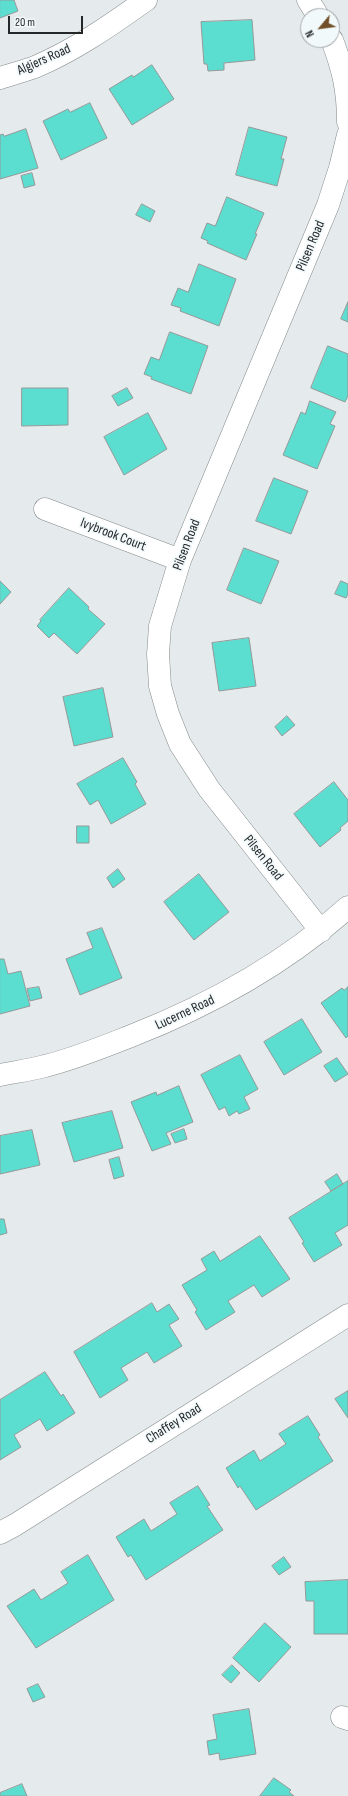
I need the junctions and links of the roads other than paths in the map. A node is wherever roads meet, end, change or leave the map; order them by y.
1 (146, 0) edge
2 (335, 48) edge
3 (0, 78) edge
4 (348, 122) edge
5 (348, 135) edge
6 (46, 509) dead end
7 (180, 560) junction
8 (348, 907) edge
9 (321, 931) junction
10 (0, 1075) edge
11 (348, 1315) edge
12 (0, 1533) edge

1 - 3 street, Algiers Road
2 - 4 street
5 - 7 street, Pilsen Road
6 - 7 street, Ivybrook Court
7 - 9 street, Pilsen Road
8 - 9 street, Lucerne Road
9 - 10 street, Lucerne Road
11 - 12 street, Chaffey Road

